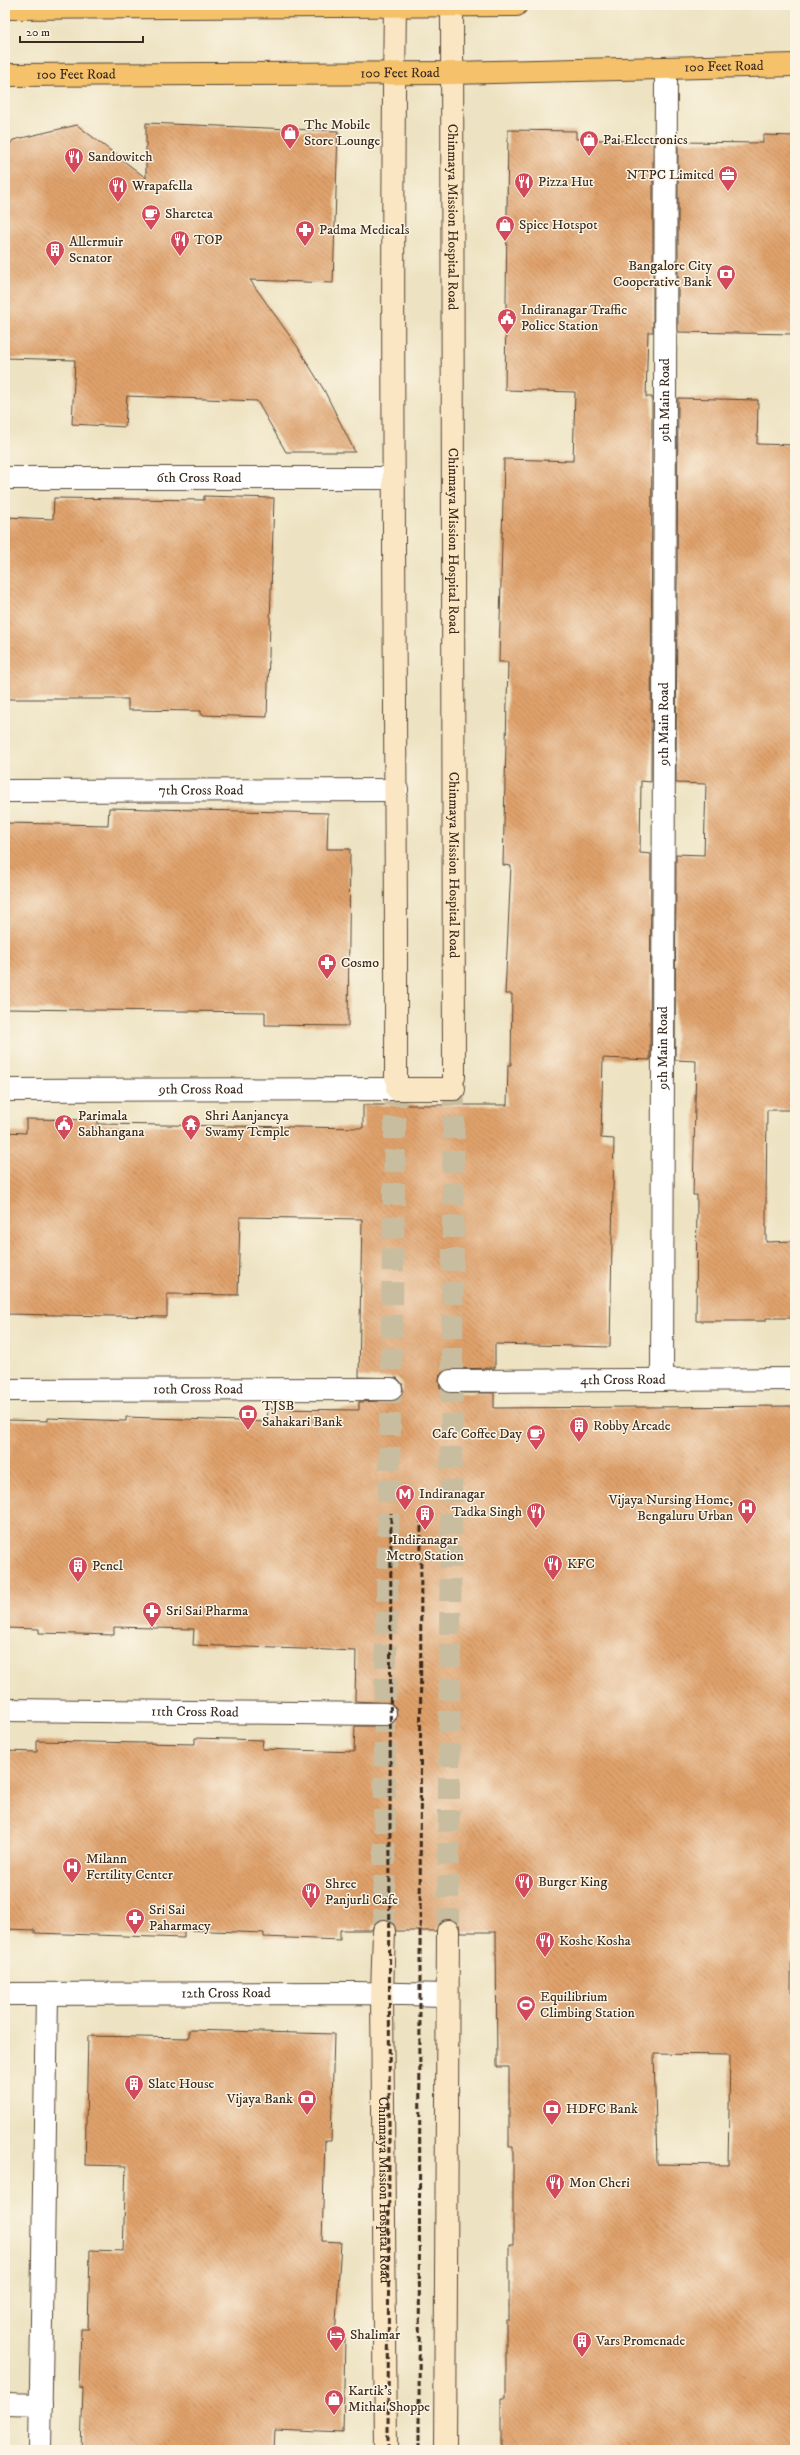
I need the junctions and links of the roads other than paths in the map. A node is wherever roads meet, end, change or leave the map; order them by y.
1 (516, 5) edge
2 (395, 6) edge
3 (452, 6) edge
4 (5, 8) edge
5 (795, 65) edge
6 (666, 69) junction
7 (452, 73) junction
8 (394, 74) junction
9 (5, 75) edge
10 (5, 478) edge
11 (393, 478) junction
12 (397, 790) junction
13 (5, 791) edge
14 (396, 1083) junction
15 (5, 1090) edge
16 (795, 1379) edge
17 (662, 1380) junction
18 (451, 1381) dead end
19 (391, 1388) dead end
20 (5, 1390) edge
21 (5, 1710) edge
22 (385, 1714) dead end
23 (384, 1931) tunnel mouth
24 (448, 1932) tunnel mouth
25 (382, 1993) junction
26 (5, 1994) edge
27 (47, 1994) junction
28 (447, 1995) junction
29 (5, 2404) edge
30 (41, 2406) junction
31 (40, 2450) edge
32 (386, 2450) edge
33 (445, 2450) edge

1 - 3 main road
2 - 3 main road
2 - 4 main road
2 - 8 main road
3 - 7 main road, Chinmaya Mission Hospital Road
5 - 6 main road, 100 Feet Road
6 - 7 main road, 100 Feet Road
6 - 17 street, 9th Main Road
7 - 8 main road, 100 Feet Road
7 - 14 main road, Chinmaya Mission Hospital Road
8 - 9 main road, 100 Feet Road
8 - 11 main road
10 - 11 street, 6th Cross Road
11 - 12 main road
12 - 13 street, 7th Cross Road
12 - 14 main road
14 - 15 street, 9th Cross Road
16 - 17 street, 4th Cross Road
17 - 18 street, 4th Cross Road
19 - 20 street, 10th Cross Road
21 - 22 street, 11th Cross Road
23 - 25 main road, Chinmaya Mission Hospital Road
24 - 28 main road
25 - 27 street, 12th Cross Road
25 - 28 street, 12th Cross Road
25 - 32 main road, Chinmaya Mission Hospital Road
26 - 27 street, 12th Cross Road
27 - 30 street
28 - 33 main road
29 - 30 street
30 - 31 street

